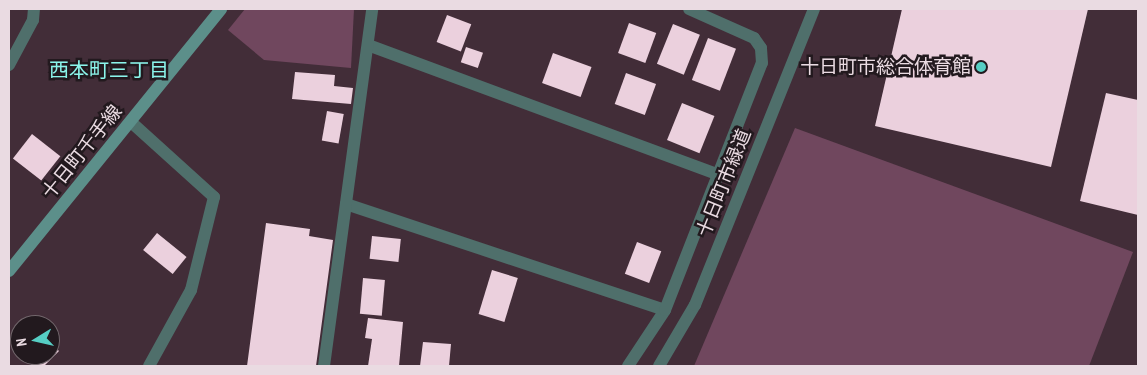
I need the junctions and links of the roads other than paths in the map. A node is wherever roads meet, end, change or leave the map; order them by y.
1 (34, 9) edge
2 (221, 9) edge
3 (372, 9) edge
4 (689, 9) edge
5 (814, 9) edge
6 (368, 45) junction
7 (9, 65) edge
8 (131, 122) junction
9 (720, 175) junction
10 (346, 204) junction
11 (9, 271) edge
12 (665, 310) junction
13 (149, 366) edge
14 (324, 366) edge
15 (628, 366) edge
16 (659, 366) edge

1 - 7 street
2 - 8 main road, 十日町千手線
3 - 6 street
4 - 9 street
5 - 16 street, 十日町市緑道
6 - 9 street
6 - 10 street
8 - 11 main road, 十日町千手線
8 - 13 street
9 - 12 street
10 - 12 street
10 - 14 street
12 - 15 street

